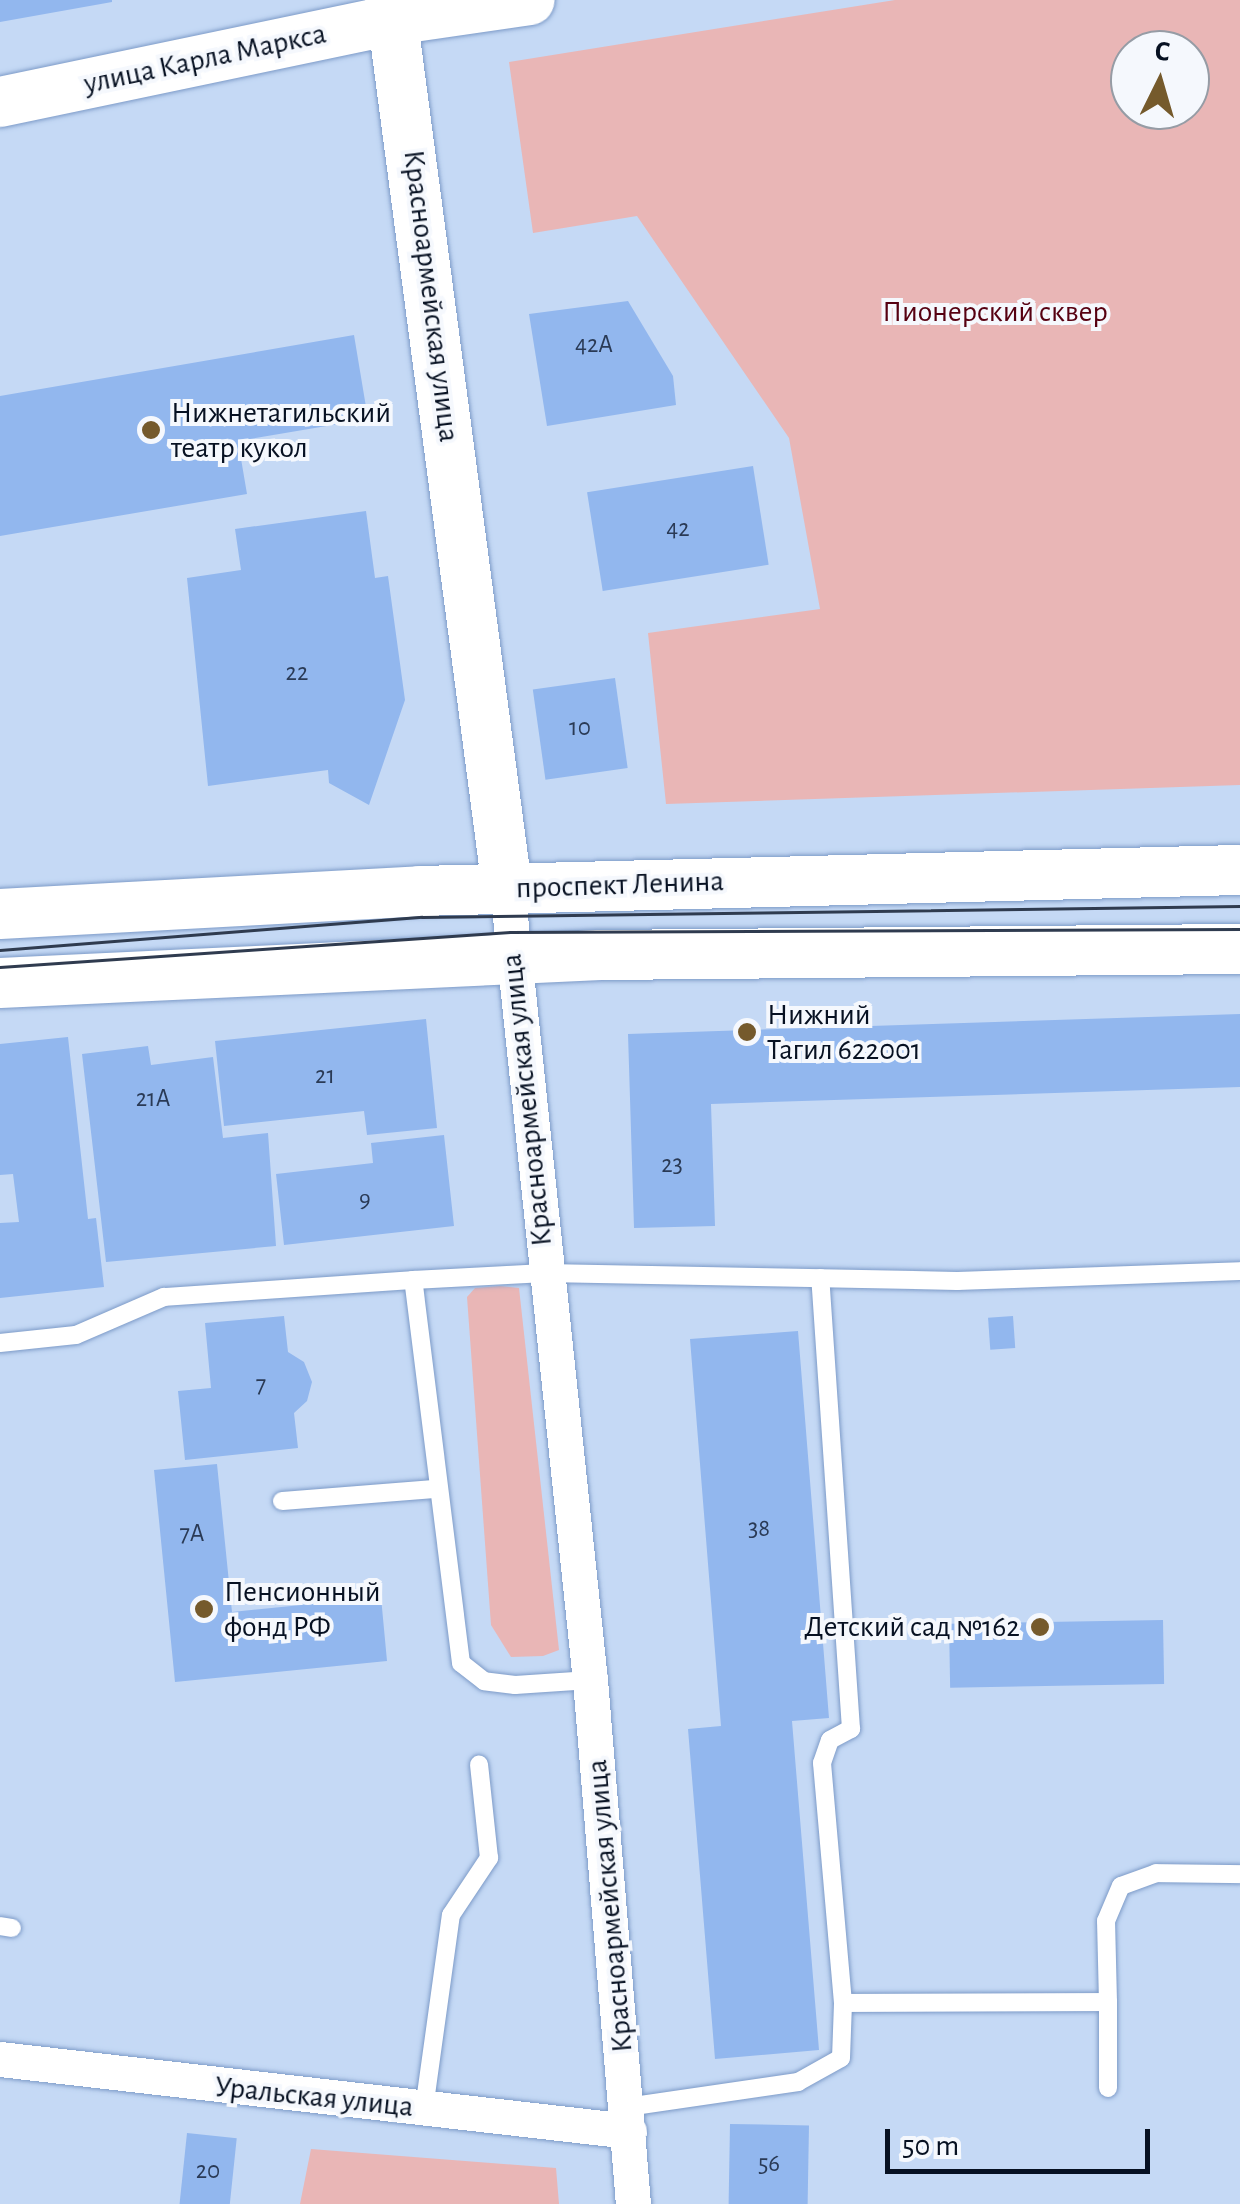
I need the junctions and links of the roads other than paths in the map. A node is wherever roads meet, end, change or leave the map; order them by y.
1 (530, 0) edge
2 (392, 10) edge
3 (0, 102) edge
4 (1240, 870) edge
5 (507, 888) junction
6 (0, 914) edge
7 (1240, 949) edge
8 (514, 960) junction
9 (0, 983) edge
10 (1240, 1271) edge
11 (545, 1274) junction
12 (820, 1278) junction
13 (412, 1280) junction
14 (0, 1343) edge
15 (435, 1489) junction
16 (282, 1501) dead end
17 (590, 1680) junction
18 (479, 1765) dead end
19 (1240, 1874) edge
20 (1108, 2002) junction
21 (842, 2003) junction
22 (0, 2059) edge
23 (1108, 2088) dead end
24 (424, 2109) junction
25 (628, 2119) junction
26 (634, 2204) edge

1 - 2 main road, улица Карла Маркса
2 - 3 main road, улица Карла Маркса
2 - 5 main road, Красноармейская улица
4 - 5 main road, проспект Ленина
5 - 6 main road, проспект Ленина
5 - 8 street, Красноармейская улица
7 - 8 main road
8 - 9 main road
8 - 11 street, Красноармейская улица
10 - 12 lane
11 - 12 lane
11 - 13 lane
11 - 17 street, Красноармейская улица
12 - 21 lane
13 - 14 lane
13 - 15 lane
15 - 16 lane
15 - 17 lane
17 - 25 street, Красноармейская улица
18 - 24 lane
19 - 20 lane
20 - 21 lane
20 - 23 lane
21 - 25 lane
22 - 24 street, Уральская улица
24 - 25 street, Уральская улица
25 - 26 street, Красноармейская улица

